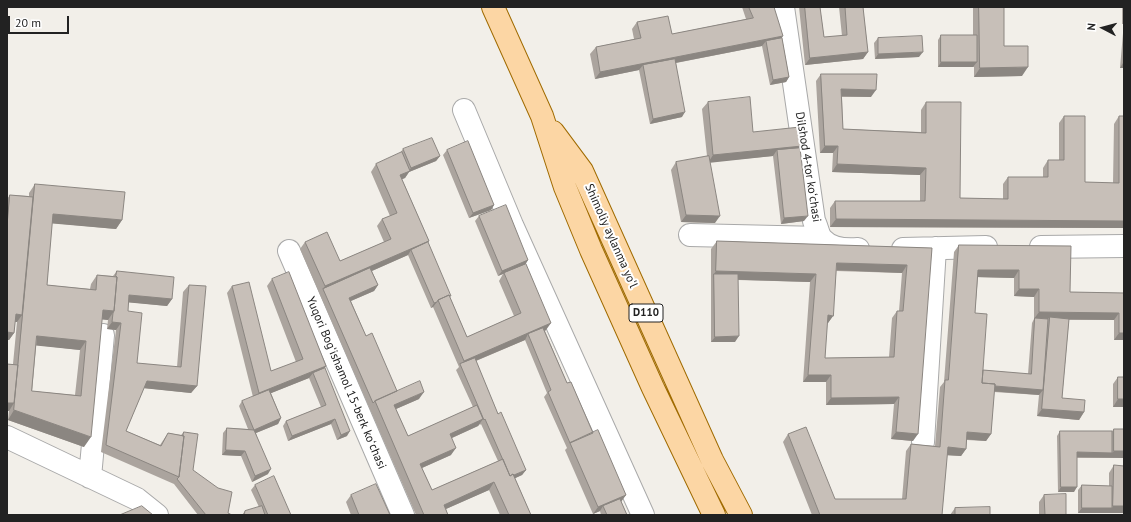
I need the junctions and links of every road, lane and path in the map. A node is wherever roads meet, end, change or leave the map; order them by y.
1 (493, 7) edge
2 (784, 7) edge
3 (464, 110) dead end
4 (542, 116) junction
5 (690, 235) dead end
6 (821, 238) junction
7 (1124, 246) edge
8 (935, 248) junction
9 (289, 251) dead end
10 (102, 335) edge
11 (7, 438) edge
12 (924, 442) dead end
13 (90, 477) junction
14 (157, 515) edge
15 (403, 515) edge
16 (643, 515) edge
17 (714, 515) edge
18 (741, 515) edge

1 - 4 main road, Shimoliy aylanma yoʻl / D110
2 - 6 street, Dilshod 4-tor koʻchasi
3 - 16 street
4 - 17 main road, Shimoliy aylanma yoʻl / D110
4 - 18 main road, Shimoliy aylanma yoʻl / D110
5 - 6 street
6 - 8 street, Dilshod 4-tor koʻchasi
7 - 8 street, Dilshod 4-tor koʻchasi
8 - 12 street
9 - 15 street, Yuqori Bogʻishamol 15-berk koʻchasi
10 - 13 street
11 - 13 street
13 - 14 street

